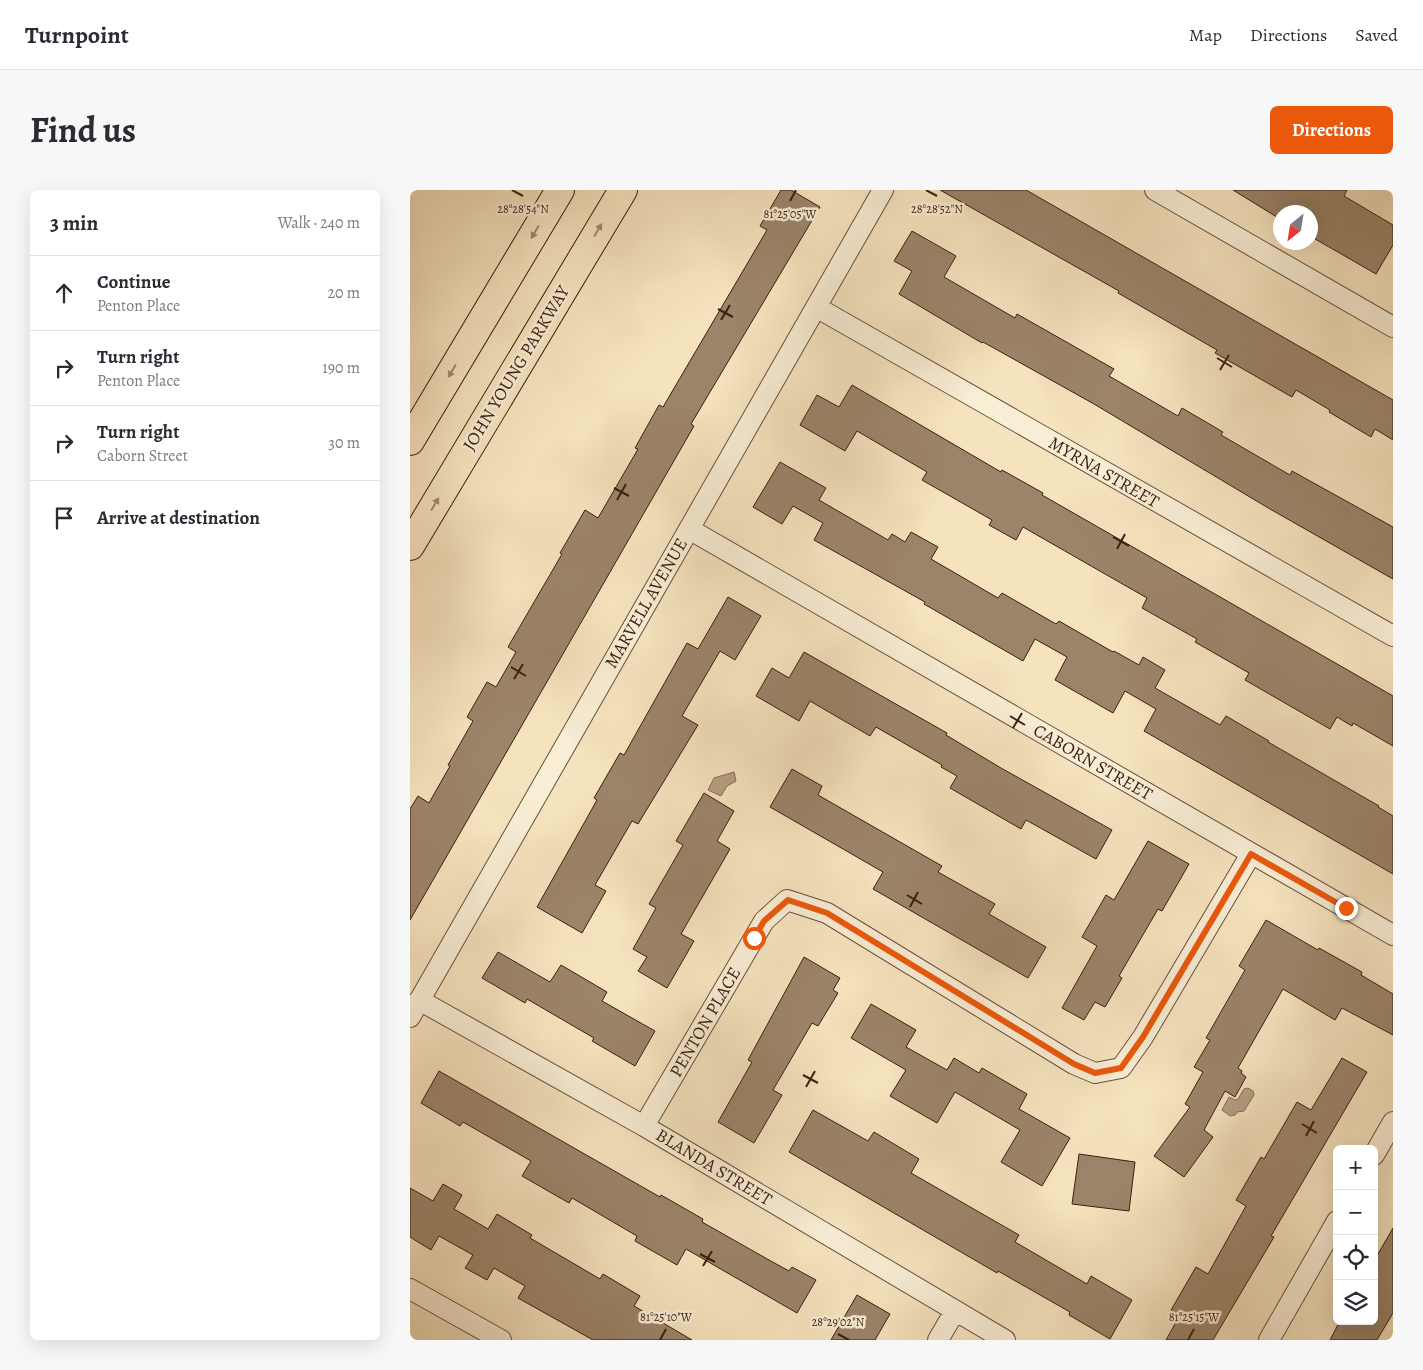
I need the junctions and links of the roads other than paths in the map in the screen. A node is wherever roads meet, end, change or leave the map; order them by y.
1 (560, 190) edge
2 (623, 190) edge
3 (883, 190) edge
4 (1155, 190) edge
5 (816, 307) junction
6 (1393, 326) edge
7 (410, 441) edge
8 (689, 529) junction
9 (410, 546) edge
10 (1393, 636) edge
11 (1251, 854) junction
12 (1393, 935) edge
13 (415, 1009) edge
14 (1393, 1122) edge
15 (644, 1126) junction
16 (1378, 1148) edge
17 (1333, 1228) edge
18 (410, 1289) edge
19 (955, 1311) junction
20 (501, 1340) edge
21 (938, 1340) edge
22 (1005, 1340) edge
23 (1269, 1340) edge

1 -> 7 highway
9 -> 2 highway, JOHN YOUNG PARKWAY
3 - 5 street, MARVELL AVENUE
4 - 6 street
5 - 8 street, MARVELL AVENUE
5 - 10 street, MYRNA STREET
8 - 11 street, CABORN STREET
8 - 13 street, MARVELL AVENUE
11 - 12 street, CABORN STREET
11 - 15 street, PENTON PLACE
13 - 15 street, BLANDA STREET
14 - 16 street
15 - 19 street, BLANDA STREET
17 - 23 street
18 - 20 street
19 - 21 street
19 - 22 street, BLANDA STREET

